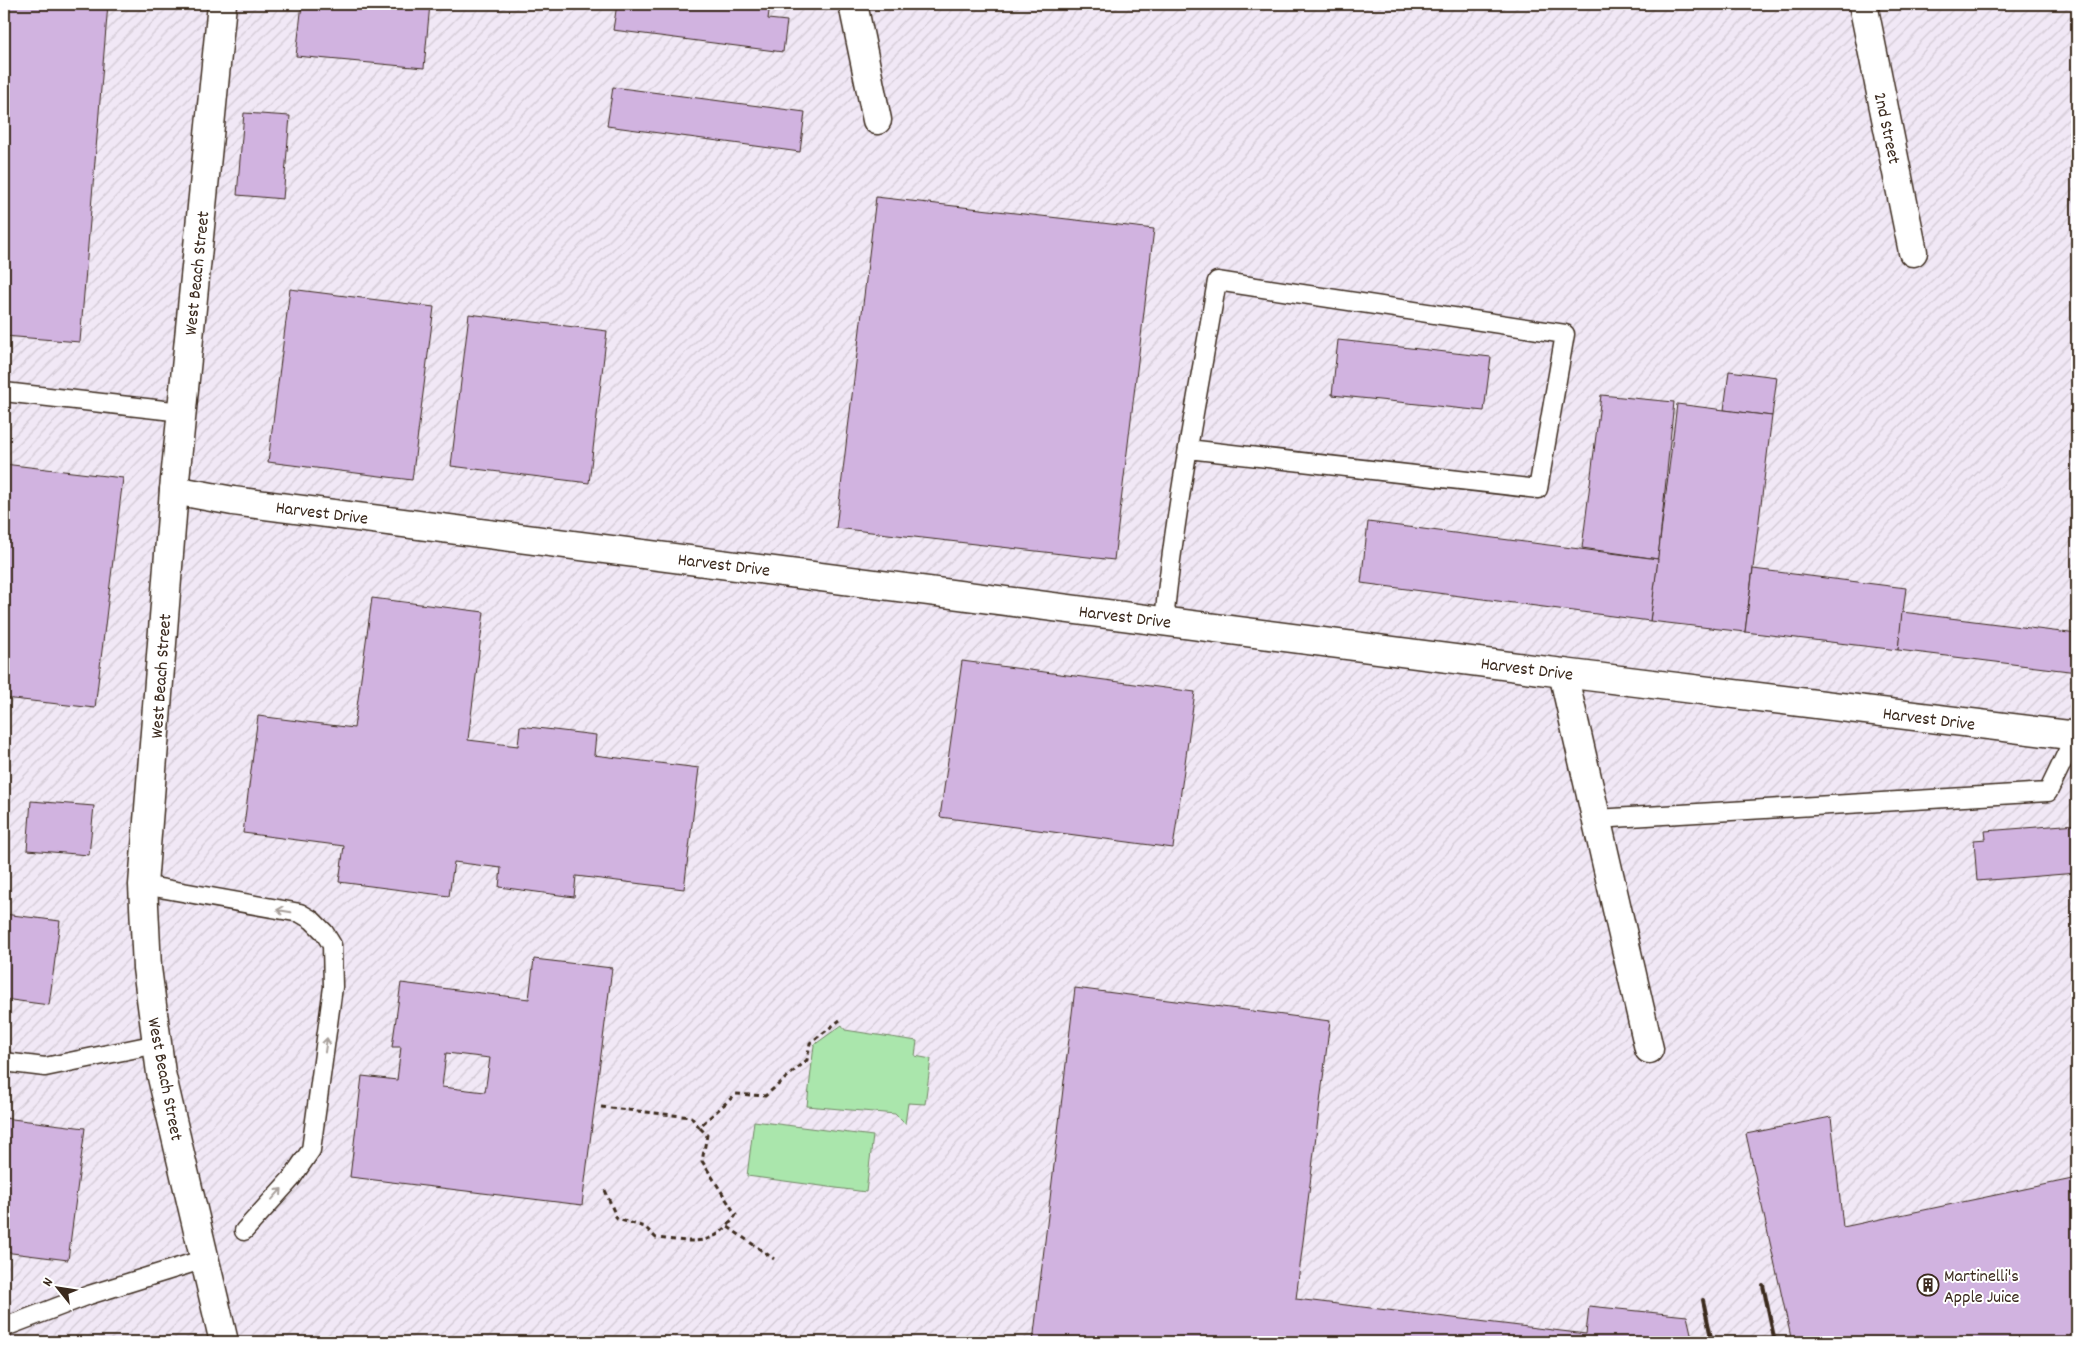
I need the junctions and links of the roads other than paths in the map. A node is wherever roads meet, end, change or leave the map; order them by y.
1 (222, 4) edge
2 (854, 4) edge
3 (1863, 4) edge
4 (877, 120) dead end
5 (1913, 252) dead end
6 (4, 392) edge
7 (182, 412) junction
8 (1188, 449) junction
9 (174, 490) junction
10 (1164, 621) junction
11 (1563, 673) junction
12 (2076, 736) edge
13 (1596, 819) junction
14 (143, 885) junction
15 (157, 1044) junction
16 (1649, 1050) dead end
17 (4, 1062) edge
18 (244, 1230) dead end
19 (205, 1259) junction
20 (4, 1329) edge
21 (224, 1342) edge

1 - 7 street, West Beach Street
2 - 4 street
3 - 5 street, 2nd Street
6 - 7 lane
7 - 9 street, West Beach Street
8 - 8 lane
8 - 10 lane
9 - 10 street, Harvest Drive
9 - 14 street, West Beach Street
10 - 11 street, Harvest Drive
11 - 12 street, Harvest Drive
11 - 13 street
12 - 13 lane
13 - 16 street
14 - 15 street, West Beach Street
18 -> 14 lane
15 - 17 lane
15 - 19 street, West Beach Street
19 - 20 lane
19 - 21 street, West Beach Street

